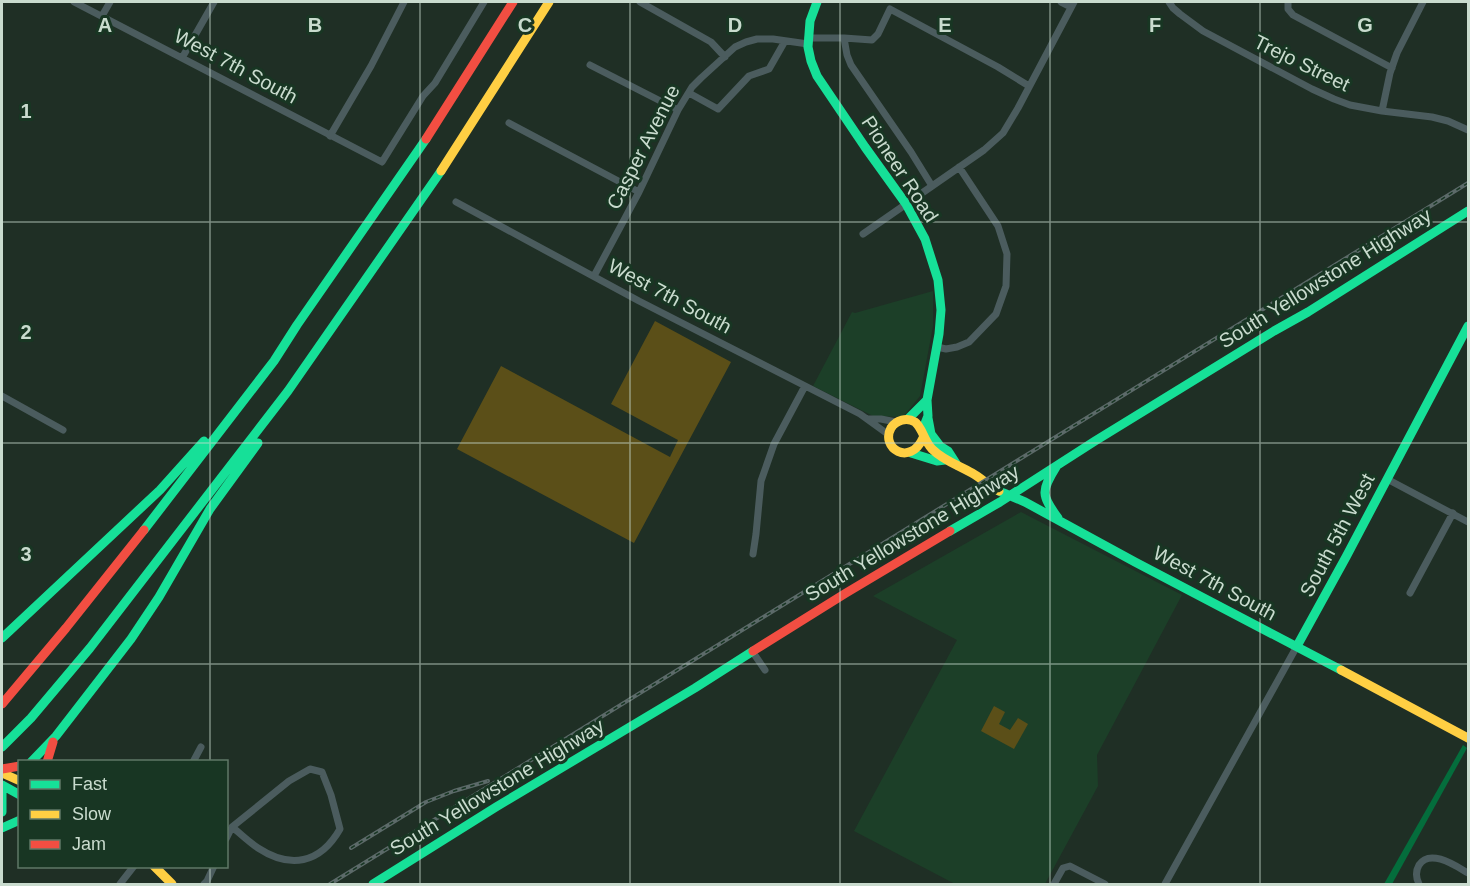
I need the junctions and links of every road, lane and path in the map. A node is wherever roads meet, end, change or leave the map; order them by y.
1 (74, 2) edge
2 (110, 2) edge
3 (214, 2) edge
4 (404, 2) edge
5 (484, 2) edge
6 (513, 2) edge
7 (549, 2) edge
8 (640, 2) edge
9 (818, 2) edge
10 (1062, 2) edge
11 (1169, 2) edge
12 (1288, 2) edge
13 (1424, 2) edge
14 (1072, 4) edge
15 (102, 16) junction
16 (844, 38) junction
17 (785, 41) junction
18 (808, 41) junction
19 (725, 57) junction
20 (182, 58) junction
21 (590, 65) dead end
22 (1392, 68) junction
23 (1029, 86) junction
24 (689, 93) junction
25 (678, 110) junction
26 (1382, 111) junction
27 (508, 123) dead end
28 (1468, 130) edge
29 (330, 136) junction
30 (960, 167) junction
31 (932, 186) junction
32 (639, 192) junction
33 (456, 202) dead end
34 (906, 204) junction
35 (1468, 212) edge
36 (863, 234) dead end
37 (594, 276) junction
38 (358, 292) junction
39 (1468, 326) edge
40 (937, 347) junction
41 (274, 361) junction
42 (805, 386) junction
43 (2, 396) edge
44 (927, 400) junction
45 (928, 416) junction
46 (868, 419) junction
47 (908, 419) junction
48 (896, 422) junction
49 (63, 430) dead end
50 (923, 434) junction
51 (889, 435) junction
52 (911, 453) junction
53 (945, 460) junction
54 (957, 465) junction
55 (1057, 465) junction
56 (1387, 478) junction
57 (1009, 495) junction
58 (1453, 513) junction
59 (1061, 522) junction
60 (1468, 522) edge
61 (753, 555) dead end
62 (1410, 593) dead end
63 (2, 638) edge
64 (1297, 646) junction
65 (752, 651) junction
66 (765, 670) dead end
67 (2, 704) edge
68 (56, 736) junction
69 (1468, 738) edge
70 (2, 747) edge
71 (201, 747) dead end
72 (34, 760) edge
73 (48, 760) edge
74 (194, 760) edge
75 (18, 767) edge
76 (2, 771) edge
77 (18, 780) edge
78 (2, 785) edge
79 (2, 790) edge
80 (18, 794) edge
81 (2, 812) edge
82 (18, 821) edge
83 (232, 827) junction
84 (2, 828) edge
85 (228, 835) edge
86 (133, 868) edge
87 (155, 868) edge
88 (214, 868) edge
89 (1468, 873) edge
90 (1054, 884) edge
91 (120, 885) edge
92 (172, 885) edge
93 (204, 885) edge
94 (373, 885) edge
95 (1105, 885) edge
96 (1165, 885) edge
97 (1419, 885) edge

1 - 15 street, West 7th South
2 - 15 street
3 - 20 street
4 - 29 street
5 - 29 street, West 7th South
6 - 41 main road
7 - 38 main road
8 - 19 street
9 - 18 main road, Pioneer Road
10 - 14 street
11 - 26 street, Trejo Street
12 - 22 street
13 - 22 street
14 - 23 street
15 - 20 street, West 7th South
16 - 18 street, Casper Avenue
16 - 23 street, Casper Avenue
16 - 31 street
17 - 18 street, Casper Avenue
17 - 19 street, Casper Avenue
17 - 24 street
18 - 34 main road, Pioneer Road
19 - 24 street, Casper Avenue
20 - 29 street, West 7th South
21 - 25 street
22 - 26 street
23 - 30 street
24 - 25 street, Casper Avenue
25 - 32 street, Casper Avenue
26 - 28 street, Trejo Street
27 - 32 street
30 - 31 street
30 - 40 street
31 - 34 street
32 - 37 street, Casper Avenue
33 - 37 street, West 7th South
34 - 36 street
34 - 40 main road, Pioneer Road
35 - 55 main road, South Yellowstone Highway
37 - 42 street, West 7th South
38 - 68 main road
38 - 70 main road
39 - 56 main road, South 5th West
40 - 44 main road, Pioneer Road
41 - 63 main road
41 - 67 main road
42 - 46 street, West 7th South
42 - 61 street
43 - 49 street
44 - 45 main road, Pioneer Road
44 - 47 main road
45 - 50 main road, Pioneer Road
45 - 54 main road
46 - 48 street, West 7th South
46 - 51 street, West 7th South
47 - 48 main road
47 - 50 main road
48 - 51 main road
50 - 52 main road
50 - 53 main road, West 7th South
51 - 52 main road
52 - 53 main road, West 7th South
53 - 54 main road, West 7th South
54 - 57 main road, West 7th South
55 - 57 main road, South Yellowstone Highway
55 - 59 main road
56 - 58 street
56 - 64 main road, South 5th West
57 - 59 main road, West 7th South
57 - 65 main road, South Yellowstone Highway
58 - 60 street
58 - 62 street
59 - 64 main road, West 7th South
64 - 69 main road, West 7th South
64 - 96 street, South 5th West
65 - 66 street
65 - 94 main road, South Yellowstone Highway
68 - 72 main road
68 - 73 main road
71 - 74 street
75 - 76 main road
76 - 77 main road
78 - 80 main road
79 - 81 main road
82 - 84 main road
83 - 83 street
83 - 85 street
86 - 91 street
87 - 92 main road
88 - 93 street
89 - 97 street
90 - 95 street

